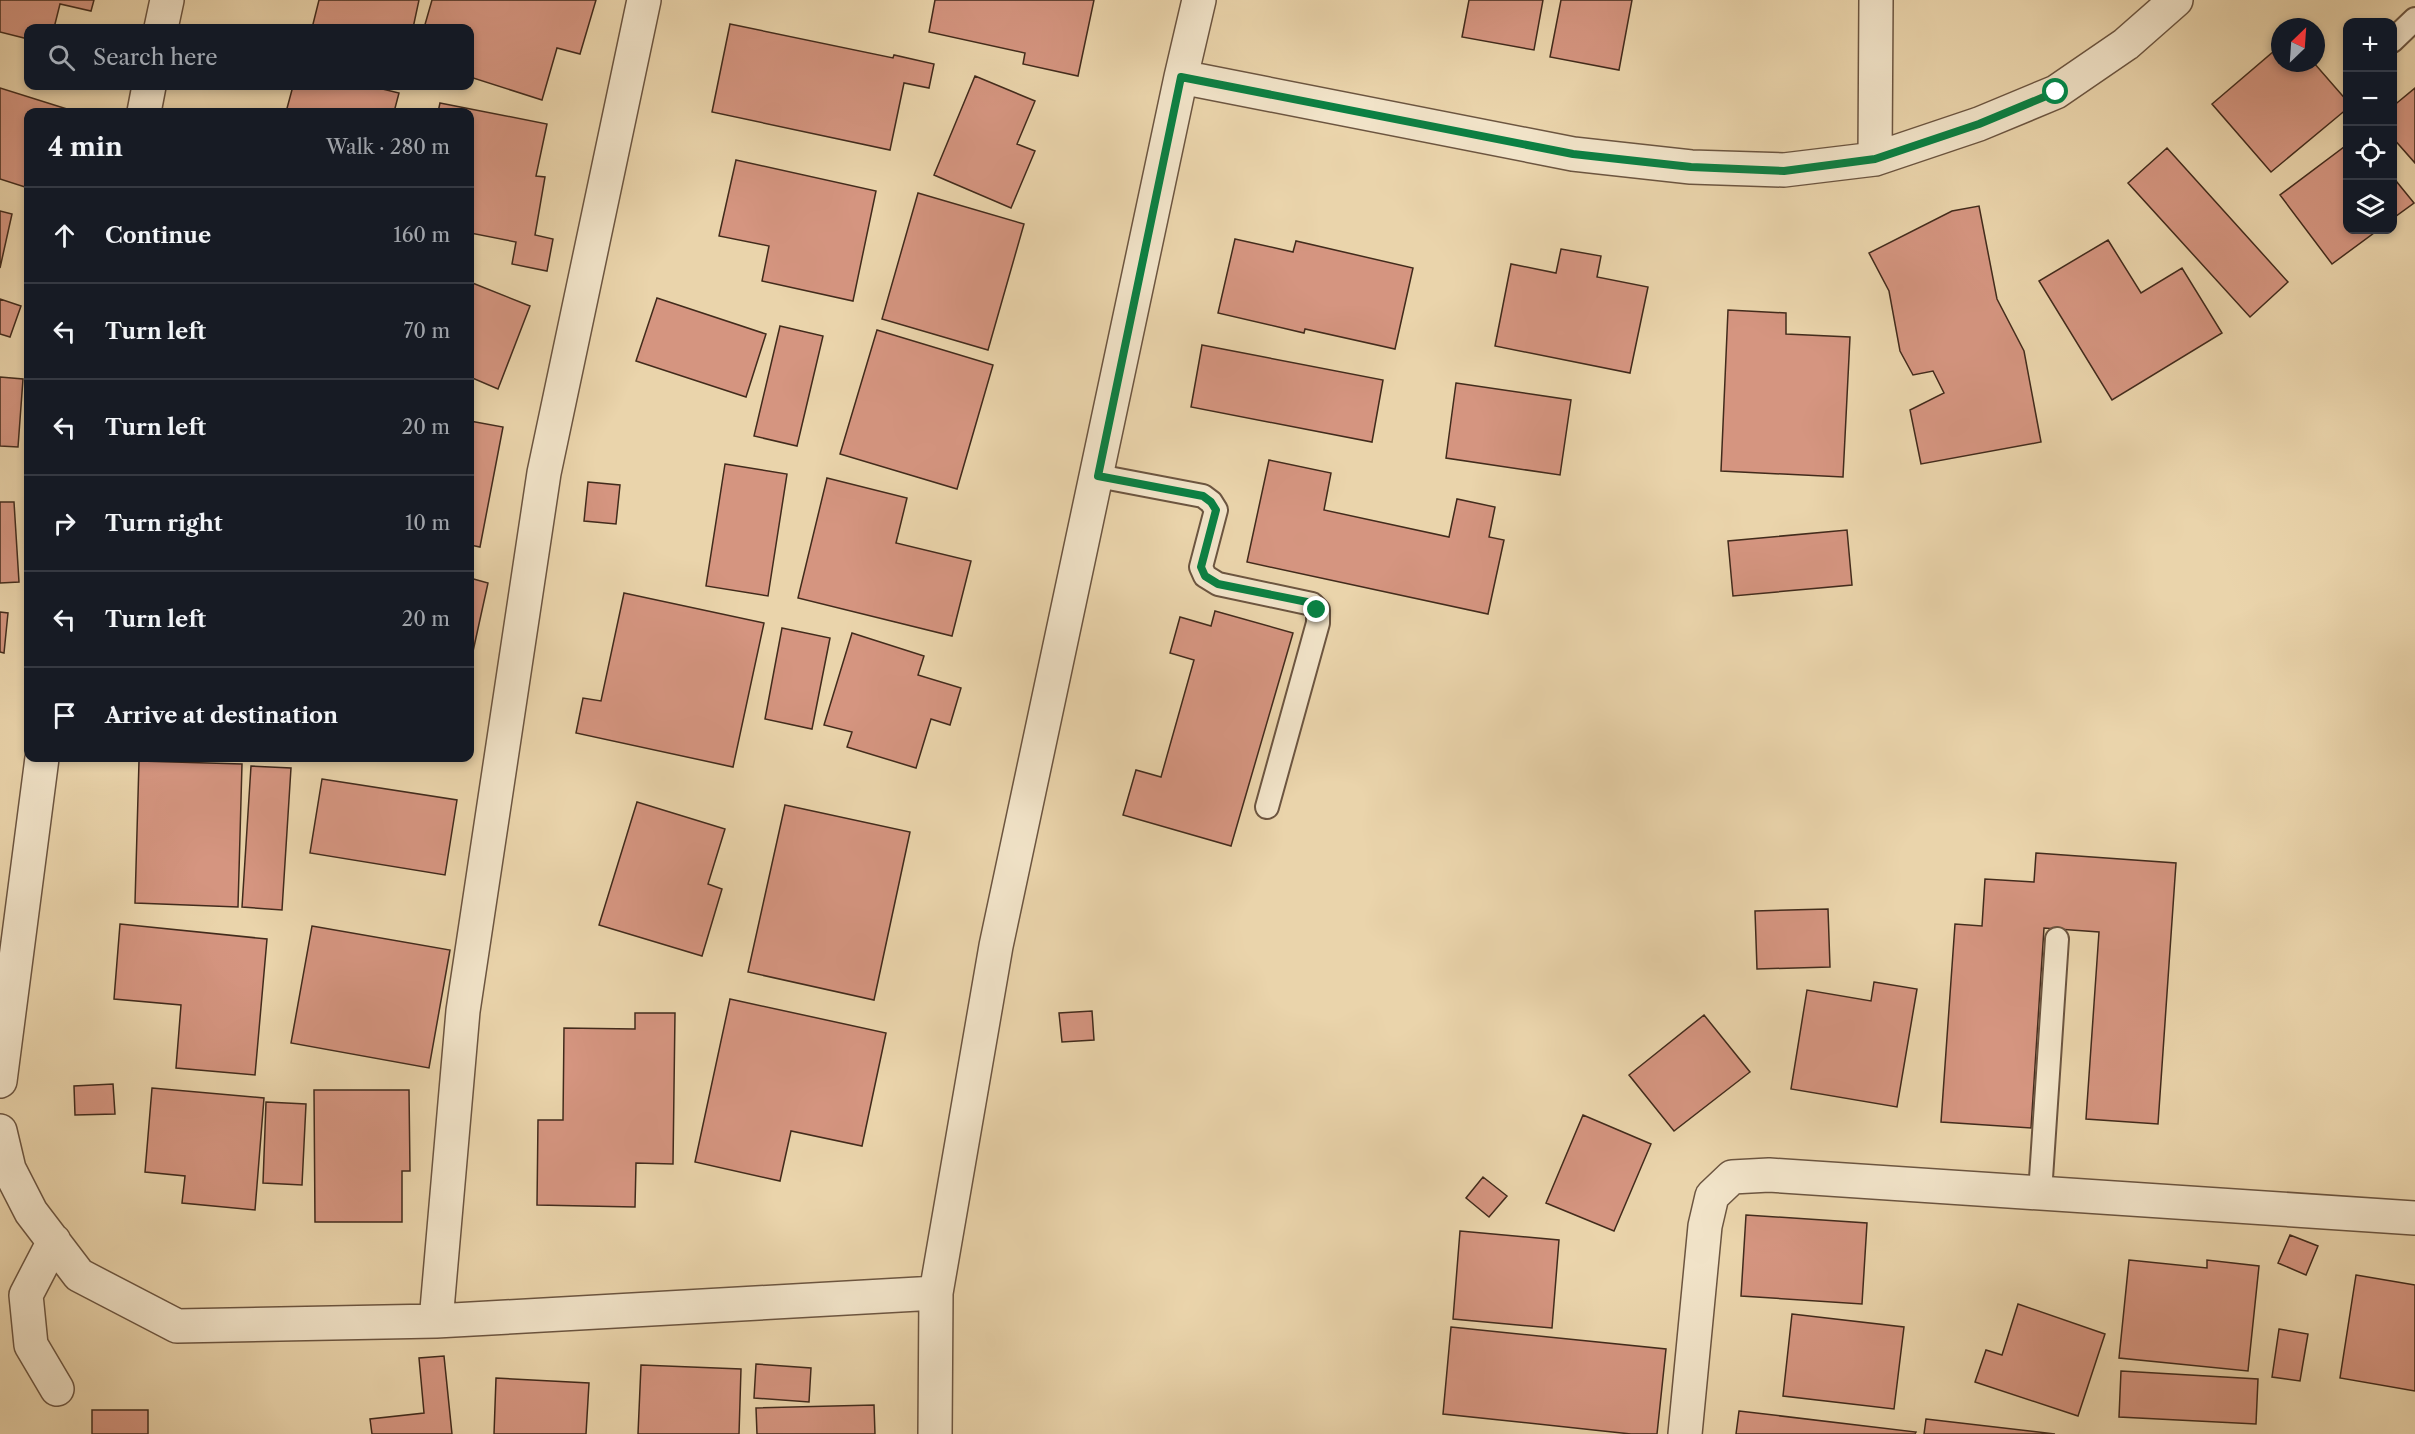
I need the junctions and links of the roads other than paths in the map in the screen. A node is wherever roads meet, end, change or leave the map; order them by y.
1 (167, 0) edge
2 (644, 0) edge
3 (1199, 0) edge
4 (1876, 0) edge
5 (2176, 0) edge
6 (2415, 19) edge
7 (162, 24) edge
8 (2397, 36) edge
9 (1181, 77) junction
10 (149, 90) edge
11 (145, 108) edge
12 (1875, 159) junction
13 (1098, 476) junction
14 (41, 762) edge
15 (1267, 807) dead end
16 (2057, 939) dead end
17 (0, 1081) edge
18 (0, 1131) edge
19 (2040, 1193) junction
20 (2415, 1218) edge
21 (54, 1241) junction
22 (936, 1293) junction
23 (436, 1321) junction
24 (57, 1389) dead end
25 (935, 1434) edge
26 (1685, 1434) edge

1 - 7 street
2 - 23 street
3 - 9 street
4 - 12 street
5 - 12 street
6 - 8 lane
9 - 12 street
9 - 13 street
10 - 11 street
13 - 15 lane
13 - 22 street
14 - 17 street
16 - 19 lane
18 - 21 street
19 - 20 street
19 - 26 street
21 - 23 street
21 - 24 street
22 - 23 street
22 - 25 street

